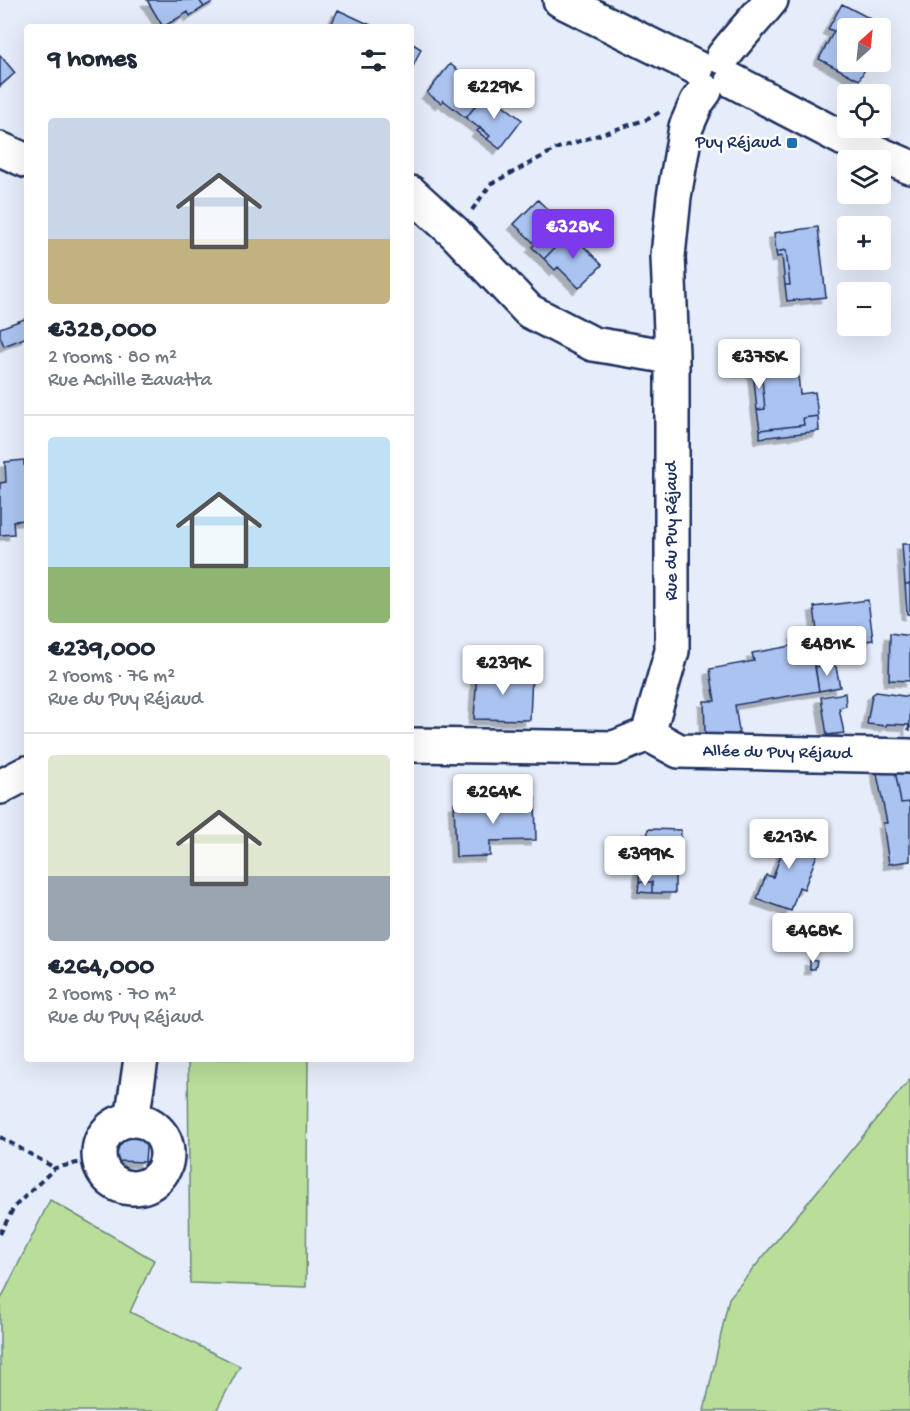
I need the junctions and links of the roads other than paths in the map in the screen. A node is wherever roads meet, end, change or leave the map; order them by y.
1 (560, 0) edge
2 (771, 0) edge
3 (712, 76) junction
4 (0, 149) edge
5 (24, 160) edge
6 (910, 167) edge
7 (414, 196) edge
8 (672, 355) junction
9 (648, 734) junction
10 (414, 745) edge
11 (910, 756) edge
12 (24, 775) edge
13 (0, 787) edge
14 (141, 1062) edge
15 (132, 1120) junction

1 - 3 street
2 - 3 street, Rue du Puy Réjaud
3 - 6 street
3 - 8 street, Rue du Puy Réjaud
4 - 5 street
7 - 8 street
8 - 9 street, Rue du Puy Réjaud
9 - 10 street
9 - 11 street, Allée du Puy Réjaud
12 - 13 street
14 - 15 street
15 - 15 street

